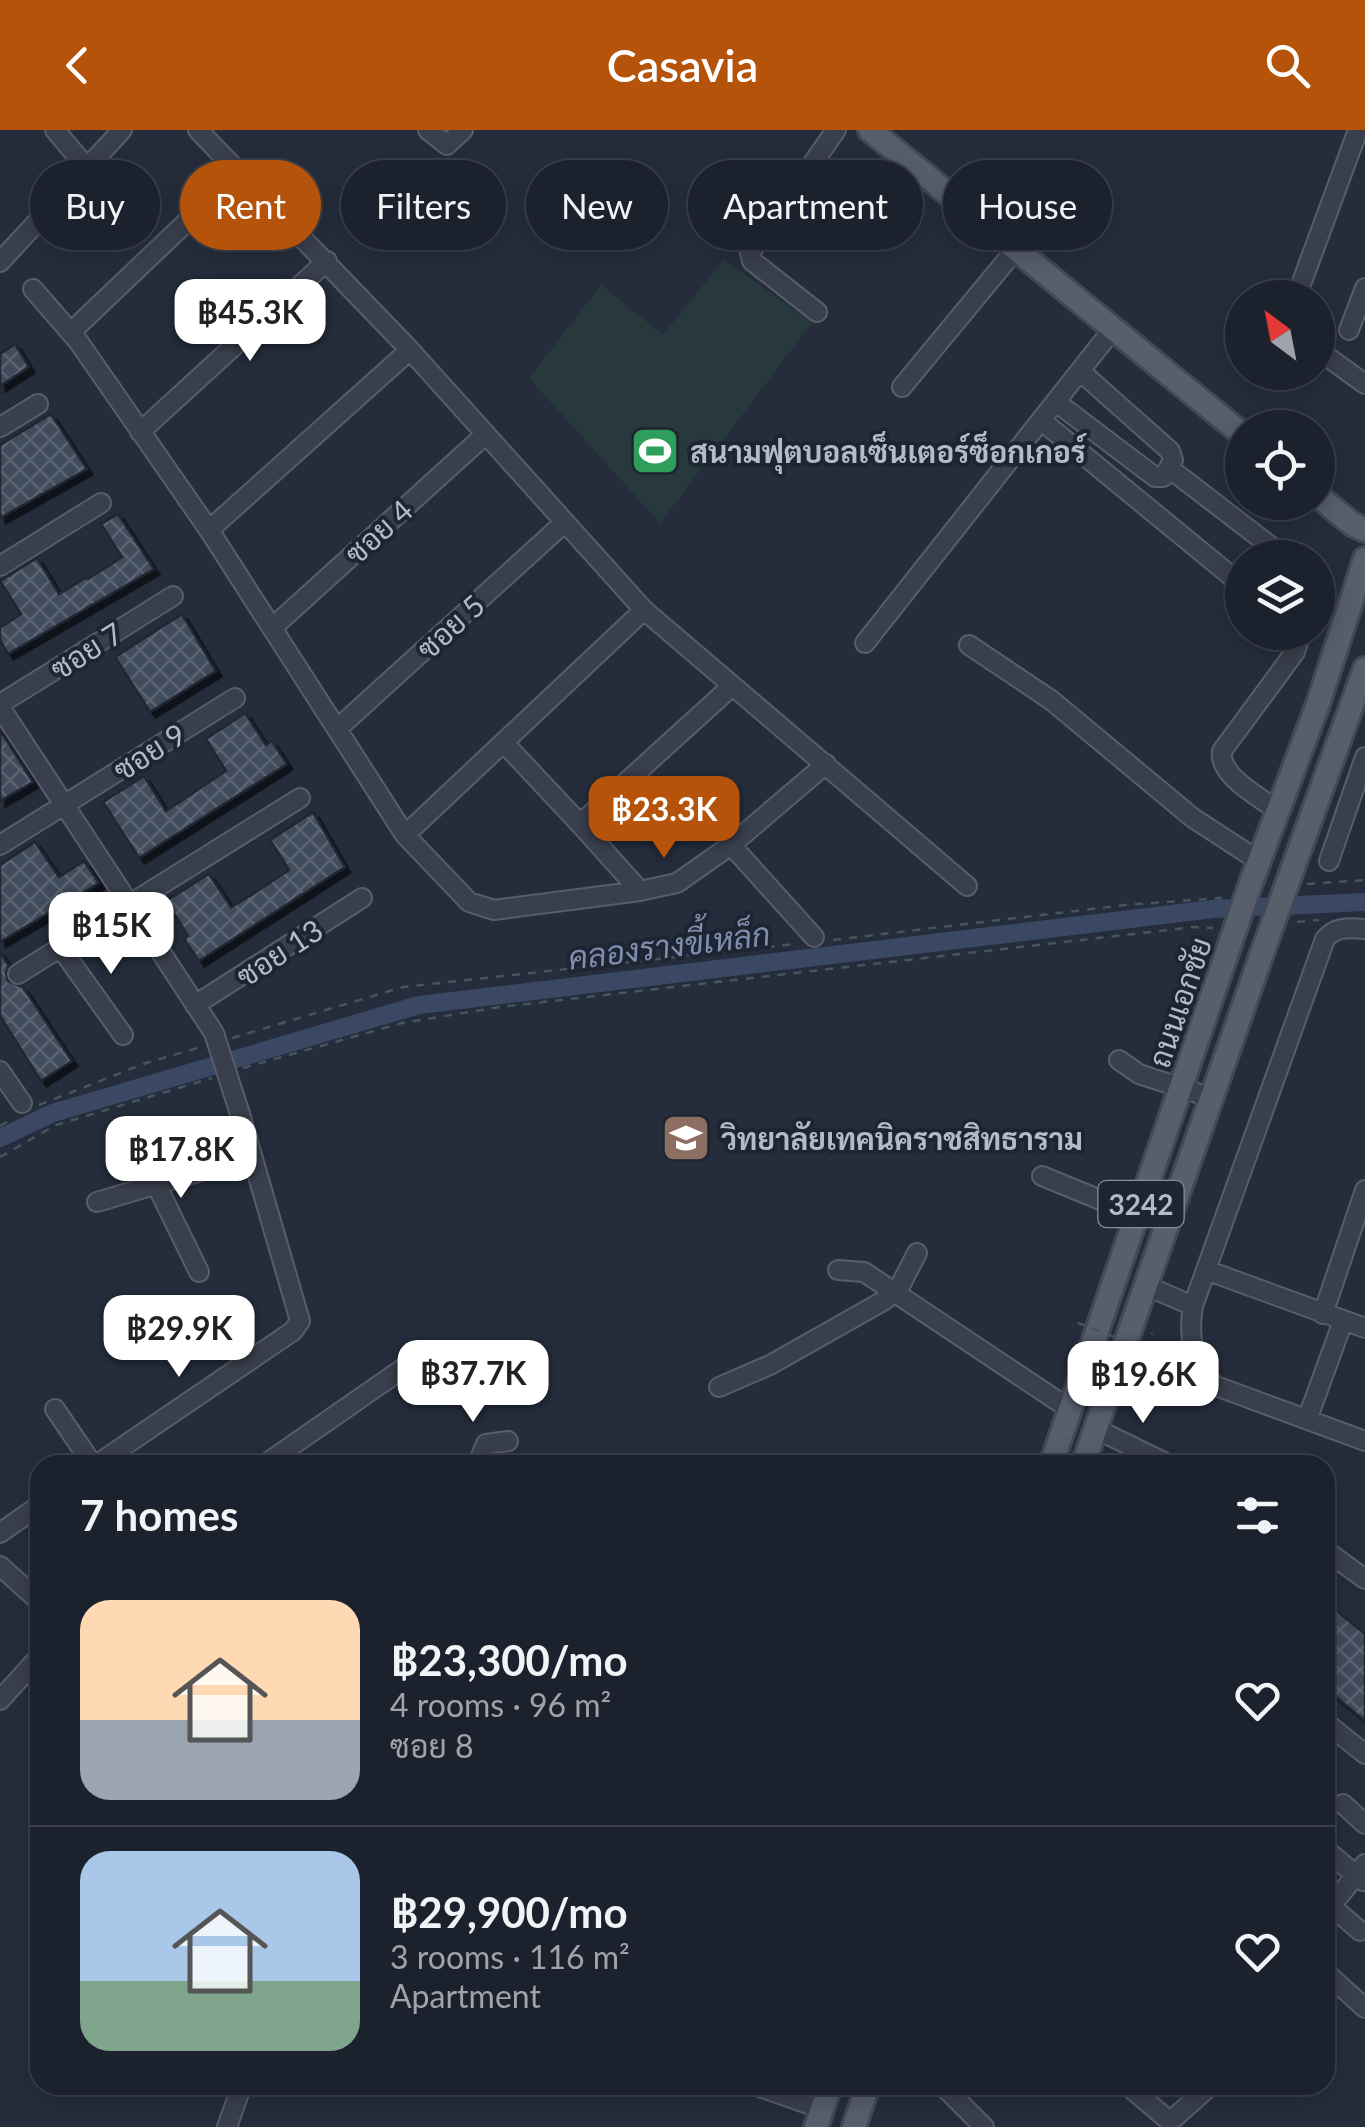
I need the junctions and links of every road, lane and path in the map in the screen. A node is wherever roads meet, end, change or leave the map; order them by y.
1 (55, 130) edge
2 (122, 130) edge
3 (198, 130) edge
4 (428, 130) edge
5 (463, 130) edge
6 (836, 130) edge
7 (870, 130) edge
8 (1358, 130) edge
9 (80, 160) edge
10 (94, 160) edge
11 (227, 160) edge
12 (943, 190) edge
13 (180, 228) edge
14 (30, 230) edge
15 (316, 250) edge
16 (1015, 250) edge
17 (1017, 250) edge
18 (327, 261) junction
19 (0, 262) edge
20 (1303, 280) edge
21 (33, 289) dead end
22 (1364, 295) edge
23 (817, 312) dead end
24 (1113, 329) junction
25 (1349, 330) dead end
26 (71, 332) junction
27 (410, 350) junction
28 (1335, 362) edge
29 (1081, 372) junction
30 (1365, 384) edge
31 (902, 387) dead end
32 (1056, 402) junction
33 (38, 404) dead end
34 (1225, 420) edge
35 (1042, 421) junction
36 (0, 427) edge
37 (140, 432) junction
38 (485, 435) junction
39 (1169, 468) junction
40 (101, 504) dead end
41 (1335, 510) edge
42 (564, 523) junction
43 (209, 530) junction
44 (1365, 530) edge
45 (1263, 540) edge
46 (1365, 559) edge
47 (0, 566) edge
48 (1225, 571) edge
49 (173, 596) dead end
50 (644, 610) junction
51 (272, 628) junction
52 (865, 643) dead end
53 (969, 645) dead end
54 (1296, 650) edge
55 (1365, 670) edge
56 (731, 687) junction
57 (235, 698) dead end
58 (0, 705) edge
59 (336, 729) junction
60 (505, 744) junction
61 (1365, 757) edge
62 (826, 764) junction
63 (1328, 774) junction
64 (1360, 786) edge
65 (300, 798) dead end
66 (64, 805) junction
67 (1278, 812) junction
68 (580, 824) junction
69 (405, 836) junction
70 (0, 845) edge
71 (730, 845) junction
72 (1328, 862) dead end
73 (1256, 869) junction
74 (1365, 880) edge
75 (967, 886) dead end
76 (1296, 886) junction
77 (640, 892) junction
78 (1234, 897) dead end
79 (362, 898) dead end
80 (129, 903) junction
81 (1312, 920) dead end
82 (1295, 922) dead end
83 (1365, 929) edge
84 (1228, 936) junction
85 (814, 937) dead end
86 (833, 940) dead end
87 (794, 944) dead end
88 (60, 947) junction
89 (18, 974) dead end
90 (195, 1005) junction
91 (123, 1035) dead end
92 (211, 1041) junction
93 (1119, 1060) dead end
94 (246, 1068) dead end
95 (0, 1071) edge
96 (226, 1074) dead end
97 (1181, 1088) junction
98 (1212, 1098) junction
99 (27, 1107) junction
100 (0, 1126) edge
101 (252, 1156) junction
102 (0, 1157) edge
103 (1042, 1176) dead end
104 (156, 1184) junction
105 (1365, 1190) edge
106 (97, 1202) dead end
107 (1137, 1215) junction
108 (917, 1253) dead end
109 (838, 1270) dead end
110 (1206, 1270) junction
111 (199, 1272) dead end
112 (1147, 1286) junction
113 (892, 1292) junction
114 (1193, 1306) junction
115 (1323, 1314) junction
116 (1343, 1321) junction
117 (1078, 1322) dead end
118 (1153, 1326) dead end
119 (1365, 1328) edge
120 (405, 1367) dead end
121 (719, 1386) dead end
122 (55, 1409) dead end
123 (1071, 1410) junction
124 (1307, 1420) junction
125 (1096, 1429) junction
126 (508, 1441) dead end
127 (1365, 1441) edge
128 (87, 1455) edge
129 (109, 1455) edge
130 (278, 1455) edge
131 (481, 1455) edge
132 (1055, 1455) edge
133 (1087, 1455) edge
134 (1149, 1455) edge
135 (30, 1511) edge
136 (0, 1533) edge
137 (1335, 1557) edge
138 (0, 1566) edge
139 (1365, 1578) edge
140 (30, 1593) edge
141 (30, 1667) edge
142 (0, 1700) edge
143 (1335, 1730) edge
144 (1365, 1754) edge
145 (1343, 1804) dead end
146 (1365, 1824) edge
147 (1335, 1856) edge
148 (1362, 1874) edge
149 (1335, 1897) edge
150 (1335, 1909) edge
151 (1360, 1931) dead end
152 (1335, 1981) edge
153 (1365, 2008) edge
154 (238, 2095) edge
155 (774, 2095) edge
156 (865, 2095) edge
157 (952, 2095) edge
158 (1138, 2095) edge
159 (1200, 2095) edge
160 (819, 2118) edge
161 (226, 2127) edge
162 (854, 2127) edge
163 (984, 2127) edge

1 - 9 street
2 - 10 street
3 - 11 street
4 - 5 street
6 - 23 street
7 - 12 main road
8 - 20 street
13 - 26 street
14 - 19 street
15 - 18 street
16 - 31 street
17 - 24 main road
18 - 27 street
18 - 37 street
21 - 26 street
22 - 25 street
24 - 29 street
24 - 34 main road
26 - 37 street
27 - 38 street
27 - 43 street
28 - 30 street
29 - 32 street
29 - 39 street
32 - 35 street
32 - 39 street
33 - 36 street
35 - 48 street
35 - 52 street
37 - 43 street
38 - 42 street
38 - 51 street, ซอย 4
39 - 45 street
40 - 47 street
41 - 44 main road
42 - 50 street
42 - 59 street, ซอย 5
43 - 51 street
46 - 67 main road, ถนนเอกชัย / 3242
49 - 58 street, ซอย 7
50 - 56 street
50 - 60 street
51 - 59 street
53 - 73 street
54 - 67 street
55 - 63 main road, ถนนเอกชัย / 3242
56 - 62 street
56 - 68 street
57 - 66 street, ซอย 9
58 - 66 street
59 - 69 street
60 - 68 street
60 - 69 street
61 - 64 street
62 - 71 street
62 - 75 street
63 - 64 street
63 - 76 main road, ถนนเอกชัย / 3242
64 - 72 street
65 - 80 street
66 - 70 street, ซอย 9
66 - 80 street
67 - 73 main road, ถนนเอกชัย / 3242
68 - 77 street
69 - 77 street
71 - 77 street
71 - 85 street
73 - 84 main road, ถนนเอกชัย / 3242
74 - 76 path
76 - 98 main road, ถนนเอกชัย / 3242
78 - 86 path
79 - 90 street, ซอย 13
80 - 88 street
80 - 90 street
81 - 82 path
83 - 110 street
84 - 94 path
84 - 97 main road, ถนนเอกชัย / 3242
87 - 92 path
88 - 89 street
88 - 91 street
90 - 92 street
92 - 99 path
92 - 101 street, bridge
93 - 97 street
95 - 99 street
96 - 102 path
97 - 98 street
97 - 107 main road, ถนนเอกชัย / 3242
98 - 112 main road, ถนนเอกชัย / 3242
99 - 100 path
101 - 104 street
101 - 129 street
103 - 107 street
104 - 106 street
104 - 111 street
105 - 115 street
107 - 123 main road, ถนนเอกชัย / 3242
108 - 113 street
109 - 113 street
110 - 114 street
110 - 115 street
112 - 114 street
112 - 125 main road, ถนนเอกชัย / 3242
113 - 121 street
113 - 123 street
114 - 124 street
115 - 116 street
116 - 119 street
116 - 124 street
117 - 118 path, bridge
120 - 130 street
122 - 128 street
123 - 132 main road, ถนนเอกชัย / 3242
124 - 127 street
125 - 133 main road, ถนนเอกชัย / 3242
125 - 134 street
126 - 131 street
135 - 136 street
137 - 139 street
138 - 140 street
141 - 142 street
143 - 144 street
145 - 146 street
147 - 148 street
148 - 149 street
150 - 151 street
152 - 153 street
154 - 161 street
155 - 160 street
156 - 162 main road
157 - 163 street
158 - 159 street

